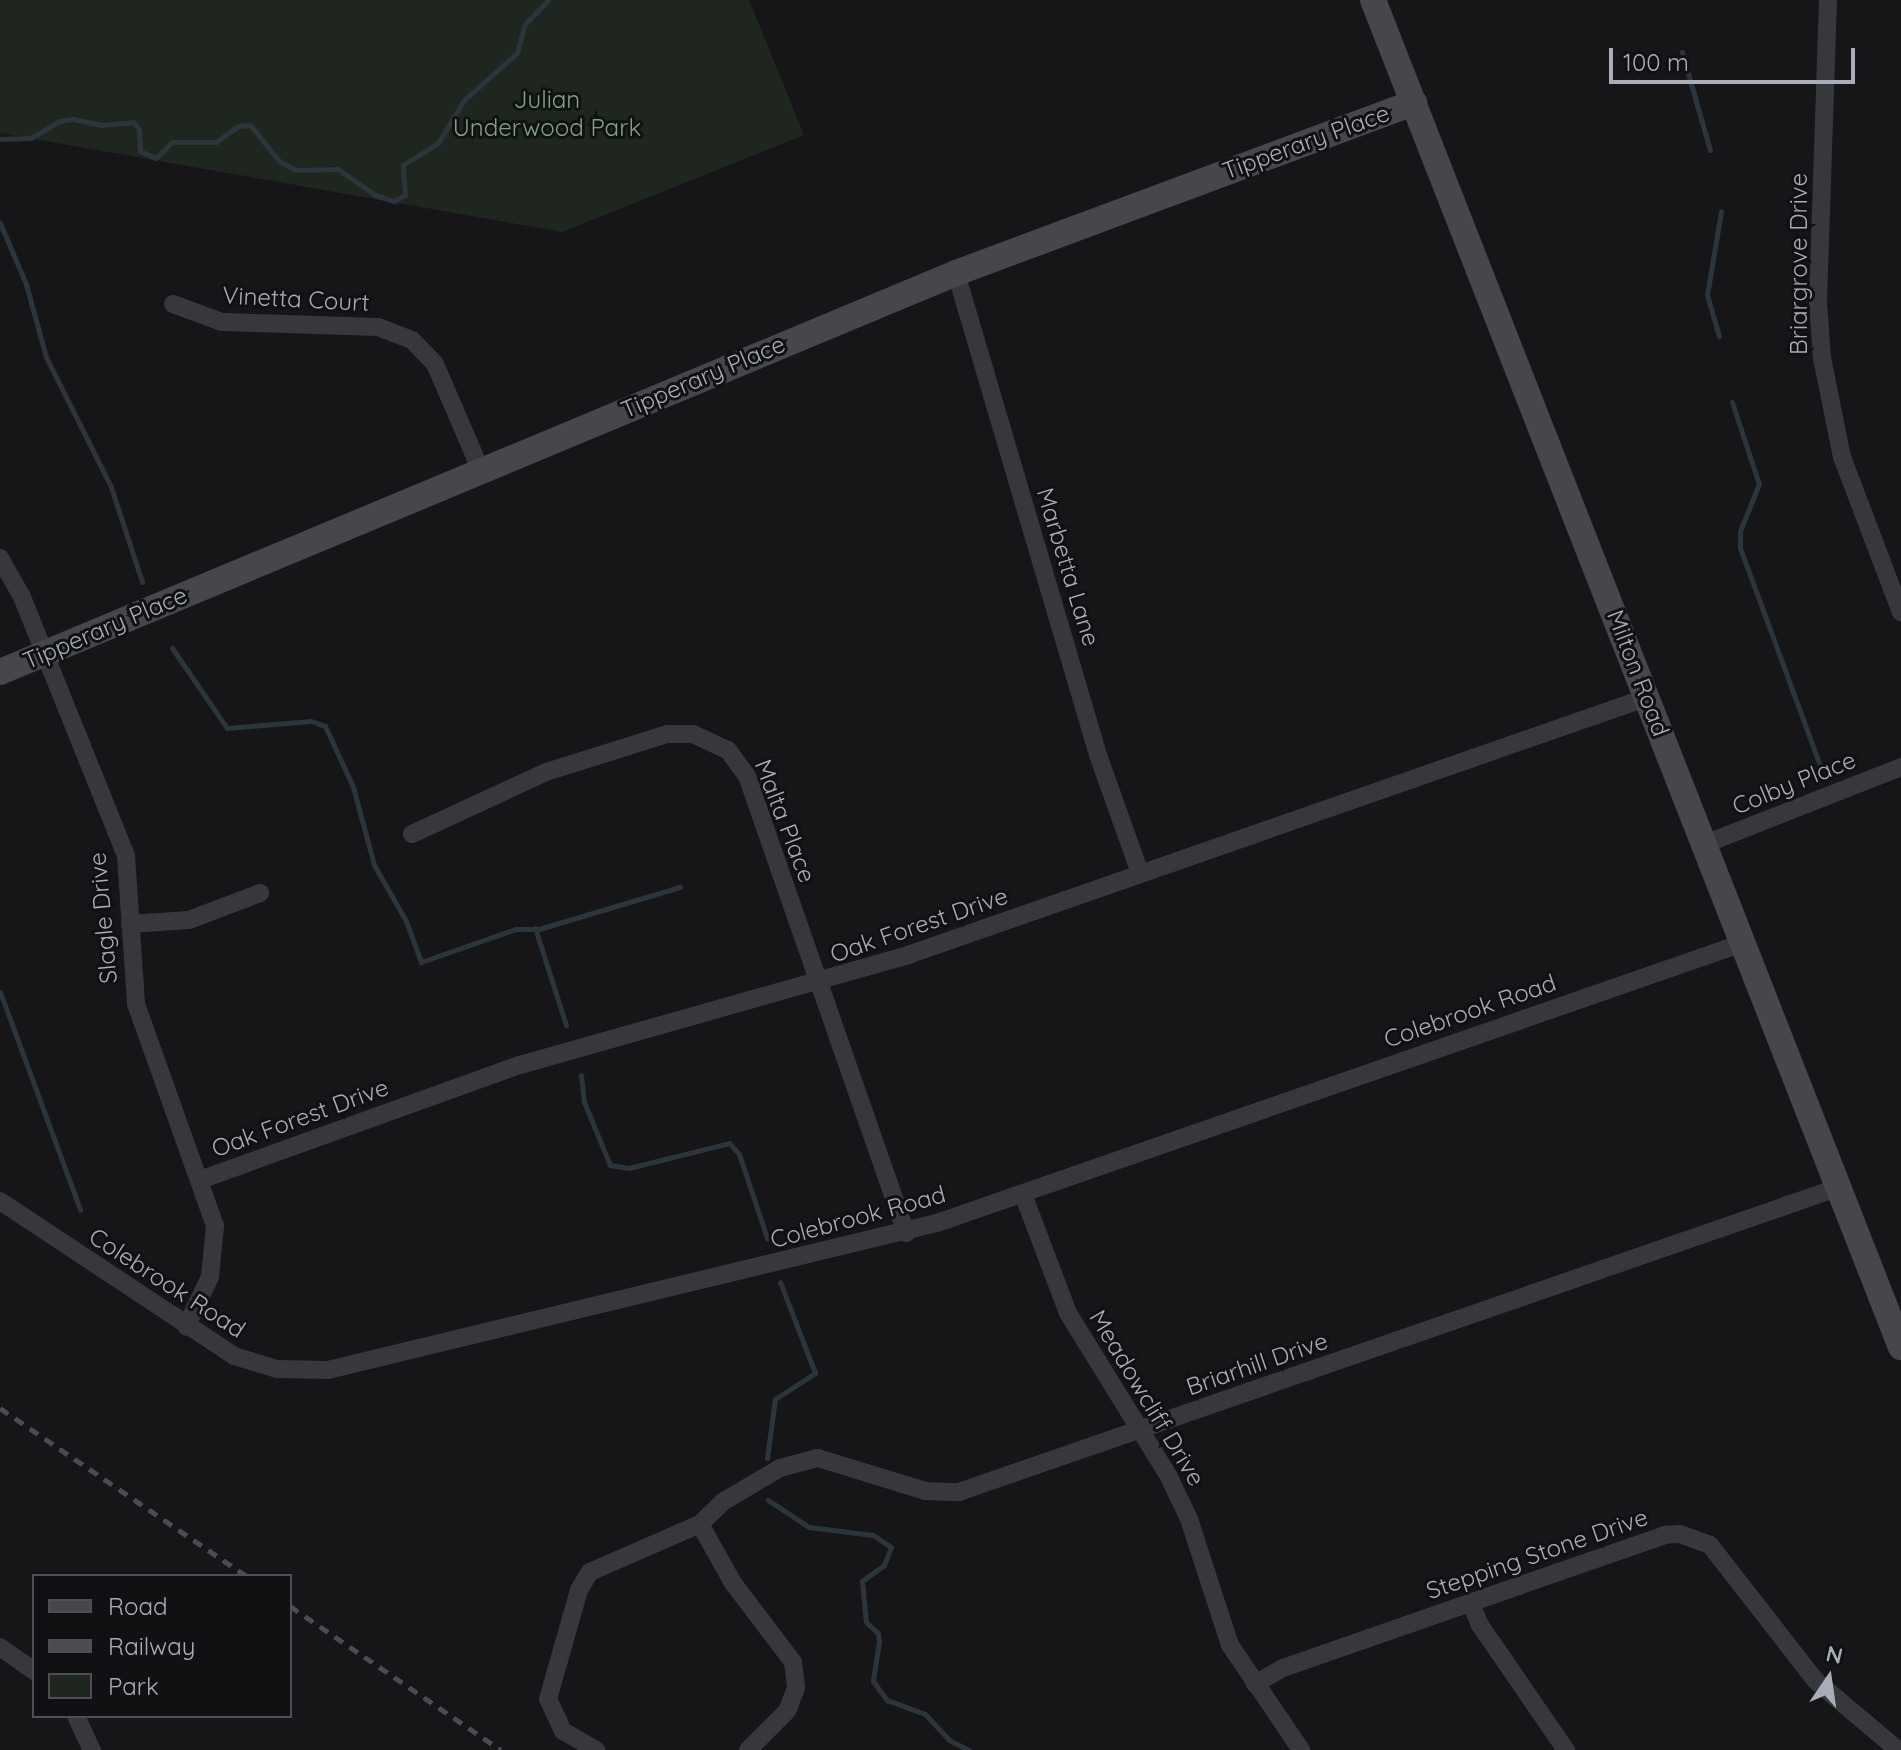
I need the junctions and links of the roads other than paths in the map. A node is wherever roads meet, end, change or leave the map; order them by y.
1 (1373, 0) edge
2 (1828, 0) edge
3 (1414, 103) junction
4 (956, 273) junction
5 (173, 304) dead end
6 (481, 471) junction
7 (0, 558) edge
8 (1901, 612) edge
9 (45, 653) junction
10 (0, 672) edge
11 (1648, 697) junction
12 (1901, 767) edge
13 (412, 834) dead end
14 (1705, 844) junction
15 (1140, 873) junction
16 (260, 893) dead end
17 (130, 924) junction
18 (1743, 943) junction
19 (819, 984) junction
20 (200, 1180) junction
21 (1840, 1187) junction
22 (1023, 1194) junction
23 (0, 1201) edge
24 (906, 1233) junction
25 (186, 1327) junction
26 (1901, 1347) edge
27 (1141, 1430) junction
28 (700, 1524) junction
29 (1471, 1603) junction
30 (0, 1647) edge
31 (32, 1670) edge
32 (1255, 1684) junction
33 (77, 1718) edge
34 (751, 1749) edge
35 (92, 1750) edge
36 (596, 1750) edge
37 (1301, 1750) edge
38 (1566, 1750) edge
39 (1898, 1750) edge

1 - 3 street, Milton Road
2 - 8 street, Briargrove Drive
3 - 4 street, Tipperary Place
3 - 11 street, Milton Road
4 - 6 street, Tipperary Place
4 - 15 street, Marbetta Lane
5 - 6 street, Vinetta Court
6 - 9 street, Tipperary Place
7 - 9 street, Slagle Drive
9 - 10 street, Tipperary Place
9 - 17 street, Slagle Drive
11 - 14 street, Milton Road
11 - 15 street, Oak Forest Drive
12 - 14 street, Colby Place
13 - 19 street, Malta Place
14 - 18 street, Milton Road
15 - 19 street, Oak Forest Drive
16 - 17 street
17 - 20 street, Slagle Drive
18 - 21 street, Milton Road
18 - 22 street, Colebrook Road
19 - 20 street, Oak Forest Drive
19 - 24 street, Malta Place
20 - 25 street, Slagle Drive
21 - 26 street, Milton Road
21 - 27 street, Briarhill Drive
22 - 24 street, Colebrook Road
22 - 27 street, Meadowcliff Drive
23 - 25 street, Colebrook Road
24 - 25 street, Colebrook Road
27 - 28 street, Briarhill Drive
27 - 32 street, Meadowcliff Drive
28 - 34 street
28 - 36 street, Briarhill Drive
29 - 32 street, Stepping Stone Drive
29 - 38 street
29 - 39 street, Stepping Stone Drive
30 - 31 street
32 - 37 street, Meadowcliff Drive
33 - 35 street

